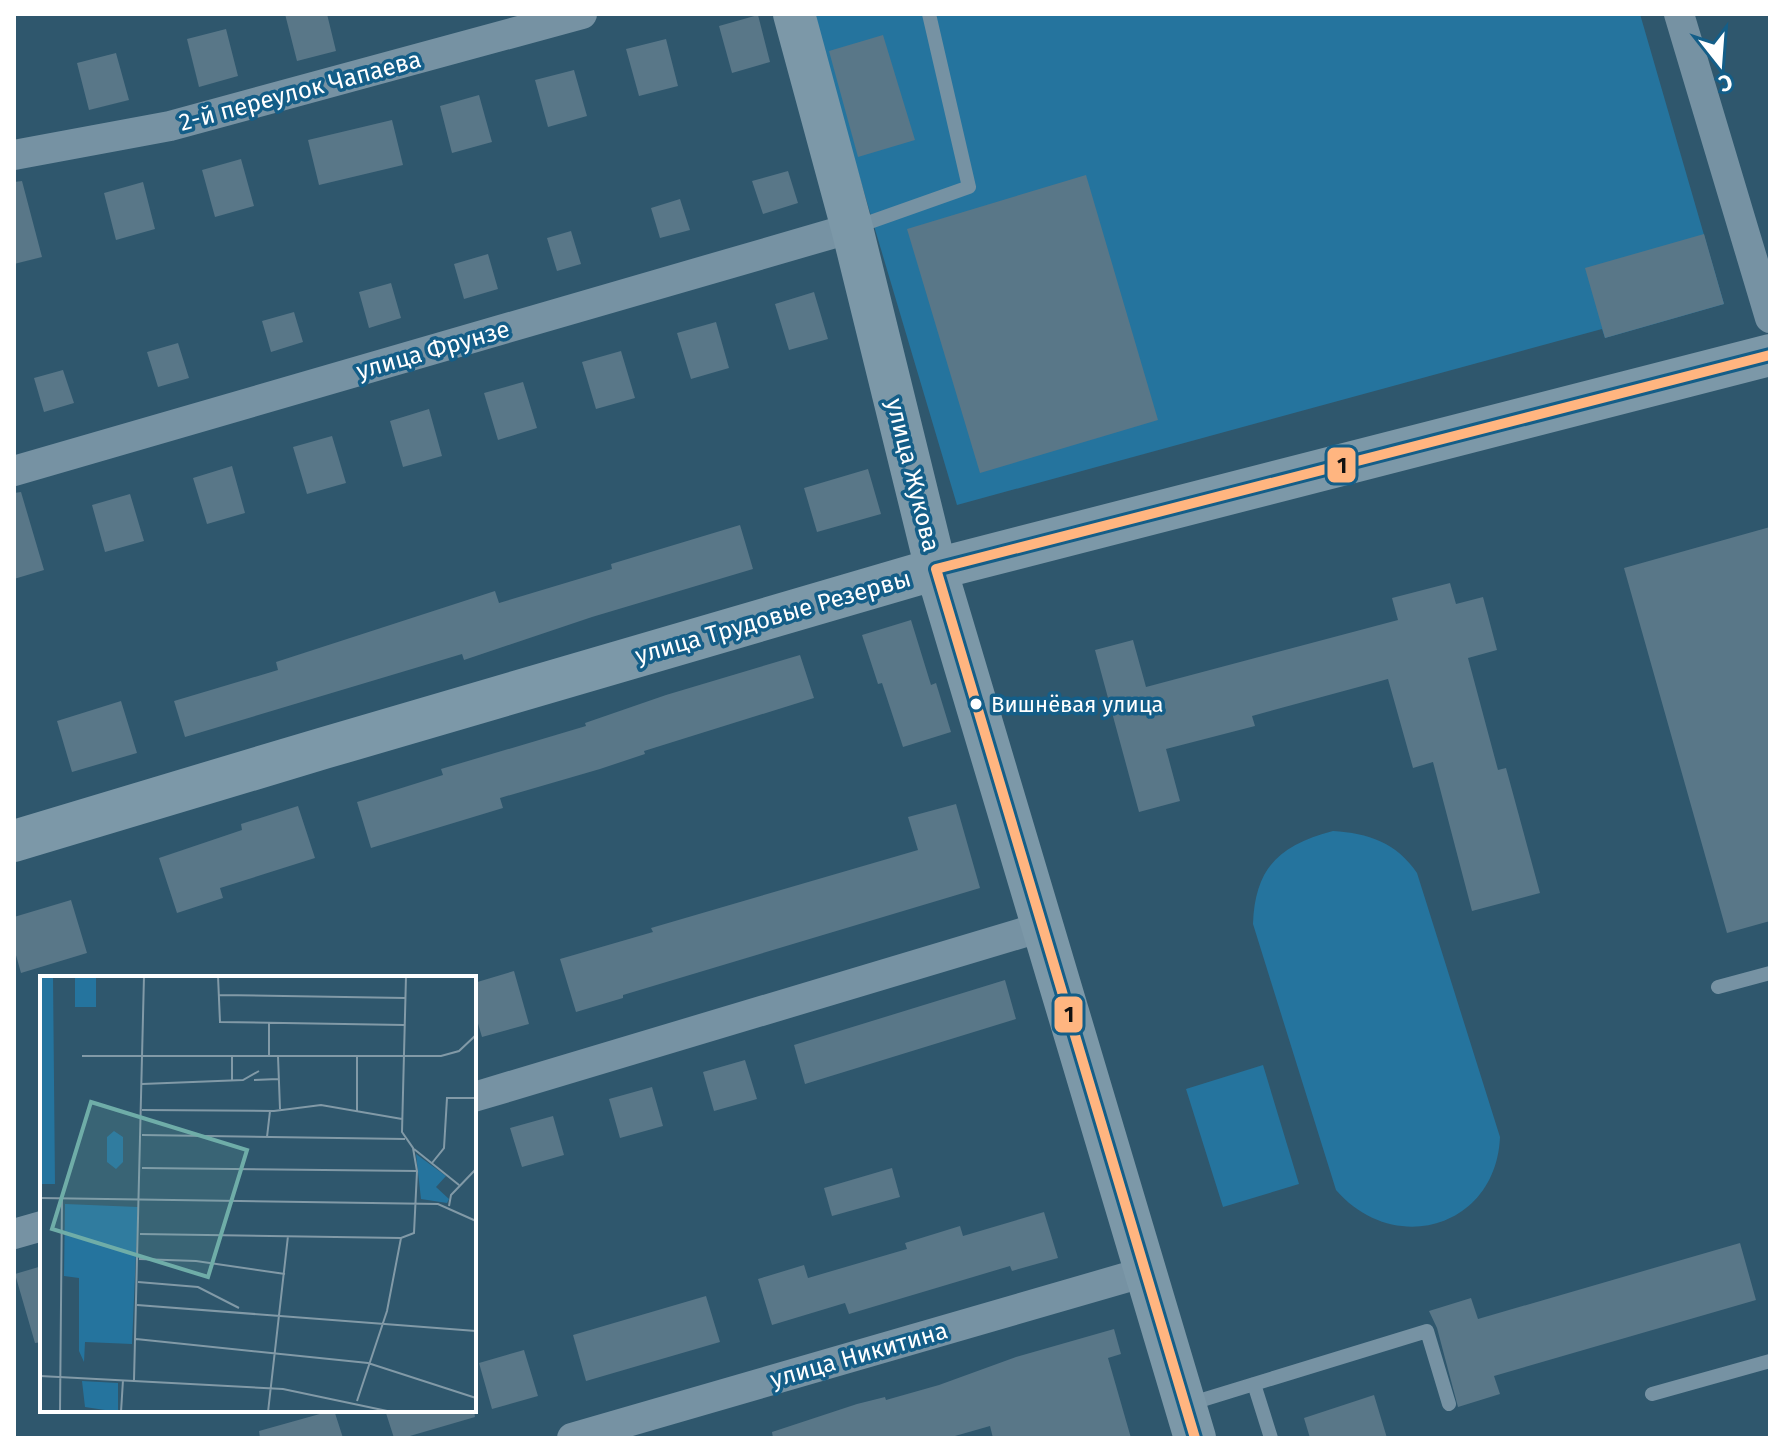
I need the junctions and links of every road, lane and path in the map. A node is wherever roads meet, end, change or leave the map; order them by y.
1 (582, 14) edge
2 (794, 14) edge
3 (929, 14) edge
4 (1679, 14) edge
5 (14, 155) edge
6 (852, 228) junction
7 (1770, 318) edge
8 (1770, 355) edge
9 (14, 471) edge
10 (936, 569) junction
11 (14, 841) edge
12 (1042, 927) junction
13 (1770, 973) edge
14 (1718, 987) dead end
15 (476, 1096) edge
16 (40, 1227) edge
17 (14, 1234) edge
18 (1145, 1272) junction
19 (1770, 1361) edge
20 (1254, 1384) junction
21 (1652, 1394) dead end
22 (1449, 1404) dead end
23 (1190, 1422) edge
24 (572, 1438) edge
25 (1271, 1438) edge

1 - 5 street, 2-й переулок Чапаева
2 - 6 main road, улица Жукова
3 - 6 lane
4 - 7 street
6 - 9 street, улица Фрунзе
6 - 10 main road, улица Жукова
8 - 10 main road, улица Трудовые Резервы
10 - 11 main road, улица Трудовые Резервы
10 - 12 main road, улица Жукова
12 - 15 street
12 - 18 main road, улица Жукова
13 - 14 lane
16 - 17 street
18 - 23 main road, улица Жукова
18 - 24 street, улица Никитина
19 - 21 lane
20 - 22 lane
20 - 23 lane
20 - 25 lane

